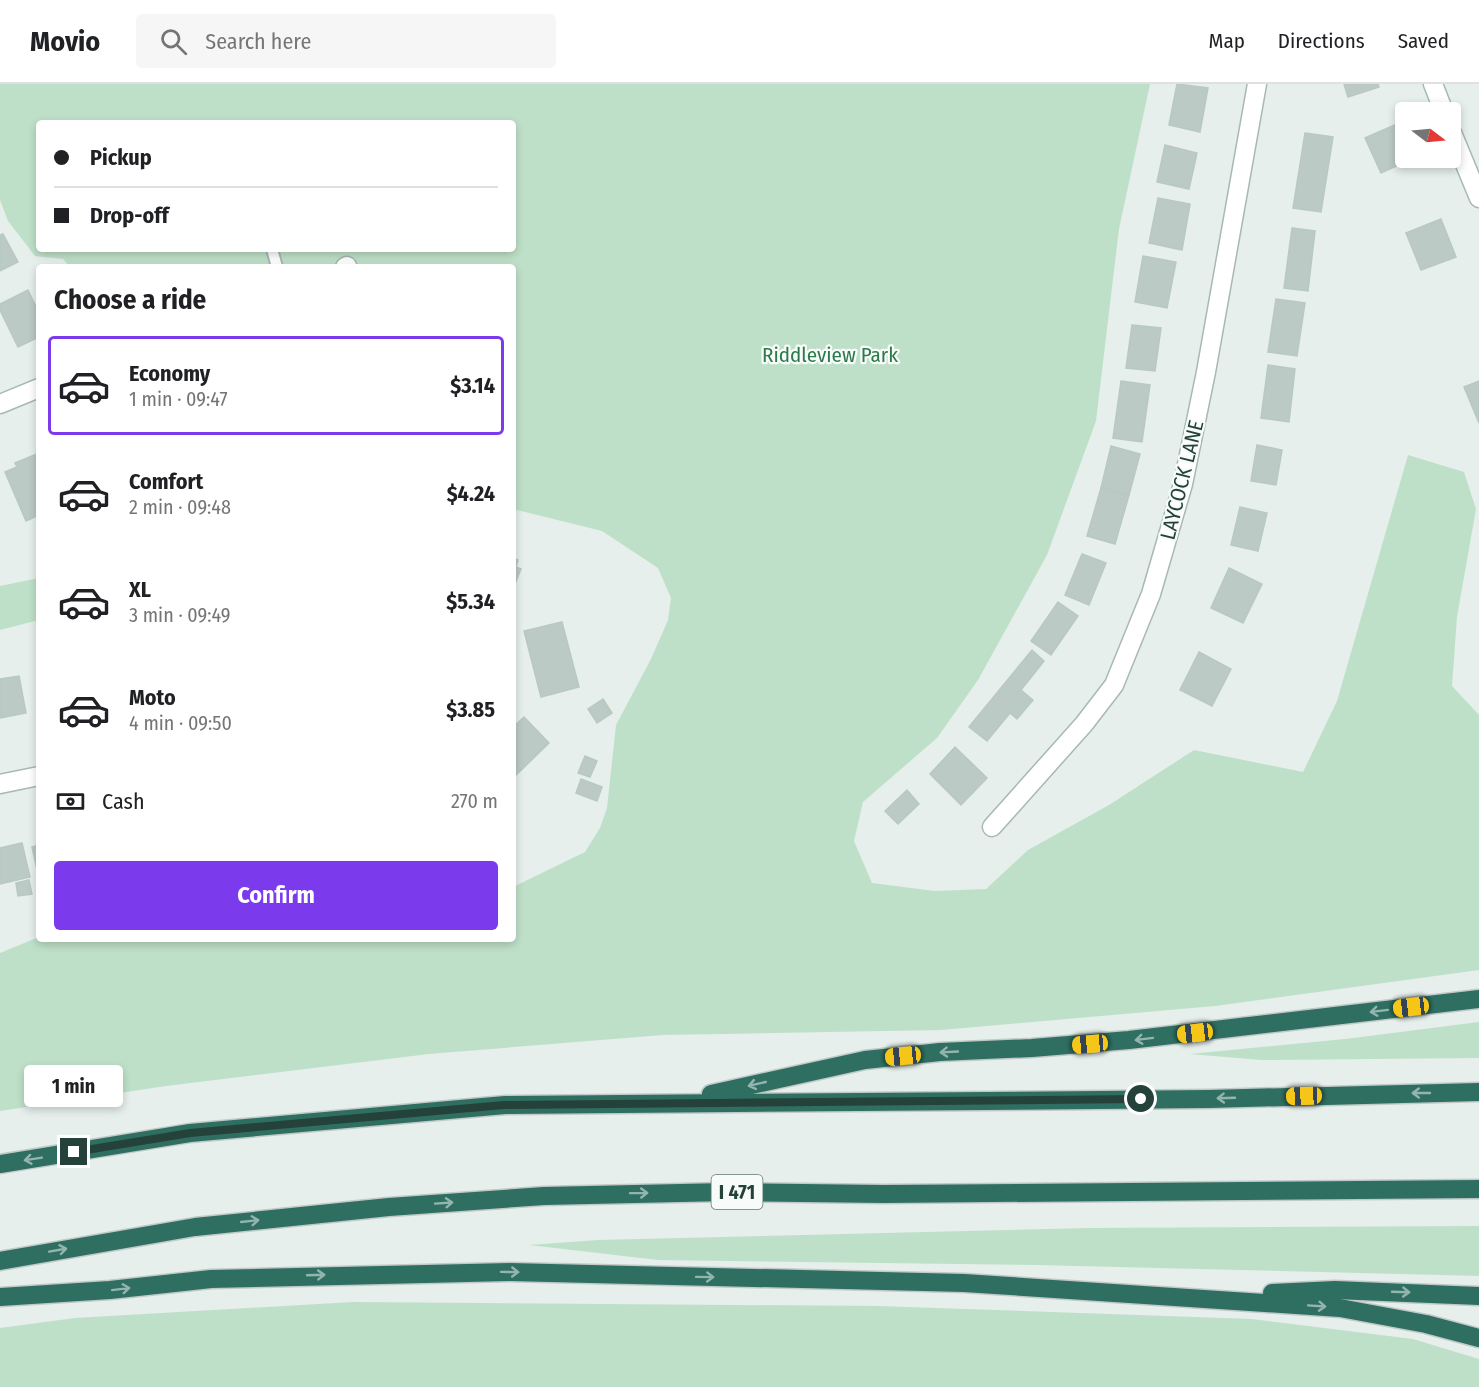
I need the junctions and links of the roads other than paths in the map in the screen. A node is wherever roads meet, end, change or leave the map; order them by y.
1 (1257, 84) edge
2 (1433, 84) edge
3 (1440, 102) edge
4 (1461, 155) edge
5 (1479, 198) edge
6 (36, 389) edge
7 (0, 404) edge
8 (36, 777) edge
9 (0, 784) edge
10 (993, 827) dead end
11 (1479, 999) edge
12 (1479, 1092) edge
13 (676, 1102) junction
14 (0, 1164) edge
15 (1479, 1189) edge
16 (0, 1261) edge
17 (1479, 1296) edge
18 (0, 1297) edge
19 (1196, 1297) junction
20 (1479, 1338) edge

1 - 10 street, LAYCOCK LANE
2 - 3 street
4 - 5 street
6 - 7 street
8 - 9 street
11 -> 13 highway
12 -> 13 highway
13 -> 14 highway
16 -> 15 highway, I 471
19 -> 17 highway
18 -> 19 highway
19 -> 20 highway

